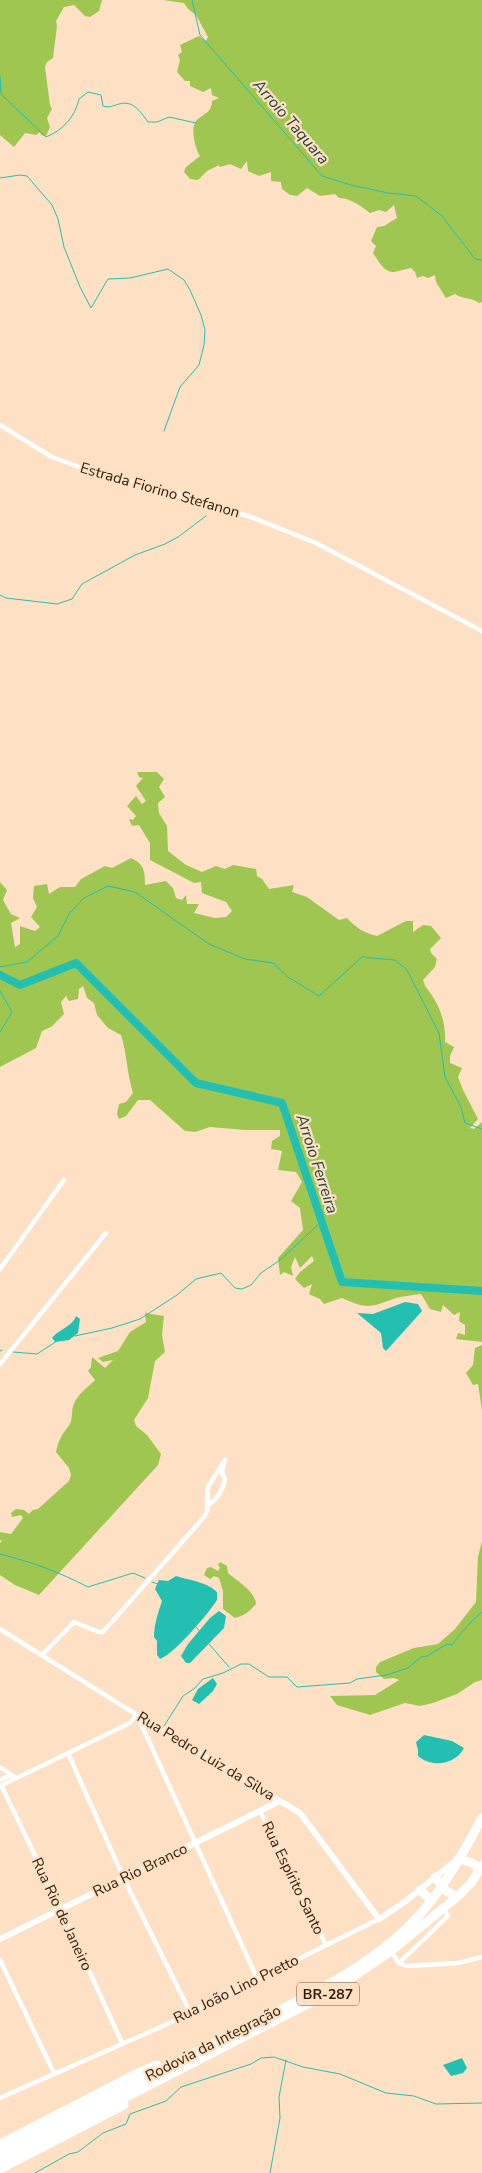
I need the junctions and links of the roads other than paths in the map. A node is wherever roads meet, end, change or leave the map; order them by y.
1 (0, 425) edge
2 (482, 631) edge
3 (64, 1180) dead end
4 (106, 1233) dead end
5 (0, 1269) edge
6 (0, 1364) edge
7 (206, 1506) junction
8 (0, 1628) edge
9 (42, 1655) junction
10 (137, 1715) junction
11 (68, 1753) junction
12 (0, 1767) edge
13 (11, 1775) junction
14 (16, 1778) junction
15 (0, 1783) edge
16 (280, 1801) junction
17 (260, 1811) junction
18 (482, 1818) edge
19 (196, 1843) junction
20 (458, 1859) junction
21 (481, 1867) edge
22 (435, 1877) junction
23 (124, 1879) junction
24 (442, 1886) junction
25 (420, 1890) junction
26 (457, 1897) junction
27 (432, 1901) junction
28 (443, 1908) junction
29 (61, 1909) junction
30 (379, 1919) junction
31 (0, 1939) edge
32 (326, 1945) junction
33 (391, 1951) junction
34 (482, 1957) edge
35 (0, 1960) edge
36 (399, 1963) junction
37 (257, 1978) junction
38 (190, 2012) junction
39 (122, 2043) junction
40 (198, 2056) junction
41 (54, 2073) junction
42 (0, 2098) edge
43 (0, 2144) edge
44 (0, 2152) edge
45 (0, 2162) edge
46 (0, 2169) edge

1 - 2 street, Estrada Fiorino Stefanon
3 - 5 street
4 - 6 street
7 - 7 street
7 - 9 street
8 - 9 street, Rua Pedro Luiz da Silva
9 - 10 street, Rua Pedro Luiz da Silva
10 - 11 street
10 - 16 street, Rua Pedro Luiz da Silva
10 - 19 street
11 - 14 street
11 - 23 street
12 - 13 street
13 - 14 street
13 - 15 street
14 - 15 street
15 - 29 street, Rua Rio de Janeiro
16 - 17 street, Rua Rio Branco
16 - 30 street, Rua Pedro Luiz da Silva
17 - 19 street, Rua Rio Branco
17 - 32 street, Rua Espírito Santo
18 - 20 highway, Rodovia da Integração / BR-287
19 - 23 street, Rua Rio Branco
19 - 37 street
20 - 21 highway
20 - 22 street, Rua João Lino Pretto
20 - 24 highway, Rodovia da Integração / BR-287
21 - 26 highway, Rodovia da Integração / BR-287
22 - 24 highway
22 - 25 street, Rua João Lino Pretto
23 - 29 street, Rua Rio Branco
23 - 38 street
24 - 26 highway
24 - 27 highway, Rodovia da Integração / BR-287
25 - 27 highway
25 - 30 street, Rua João Lino Pretto
26 - 28 highway, Rodovia da Integração / BR-287
27 - 40 highway, Rodovia da Integração / BR-287
28 - 33 highway, Rodovia da Integração / BR-287
28 - 36 street
29 - 31 street, Rua Rio Branco
29 - 39 street, Rua Rio de Janeiro
30 - 32 street, Rua João Lino Pretto
32 - 37 street, Rua João Lino Pretto
33 - 36 street
33 - 40 highway, Rodovia da Integração / BR-287
34 - 36 street
35 - 41 street
37 - 38 street, Rua João Lino Pretto
38 - 39 street, Rua João Lino Pretto
39 - 41 street, Rua João Lino Pretto
40 - 43 highway, BR-287
40 - 44 highway, Rodovia da Integração / BR-287
40 - 45 highway, Rodovia da Integração / BR-287
40 - 46 highway, BR-287
41 - 42 street, Rua João Lino Pretto

